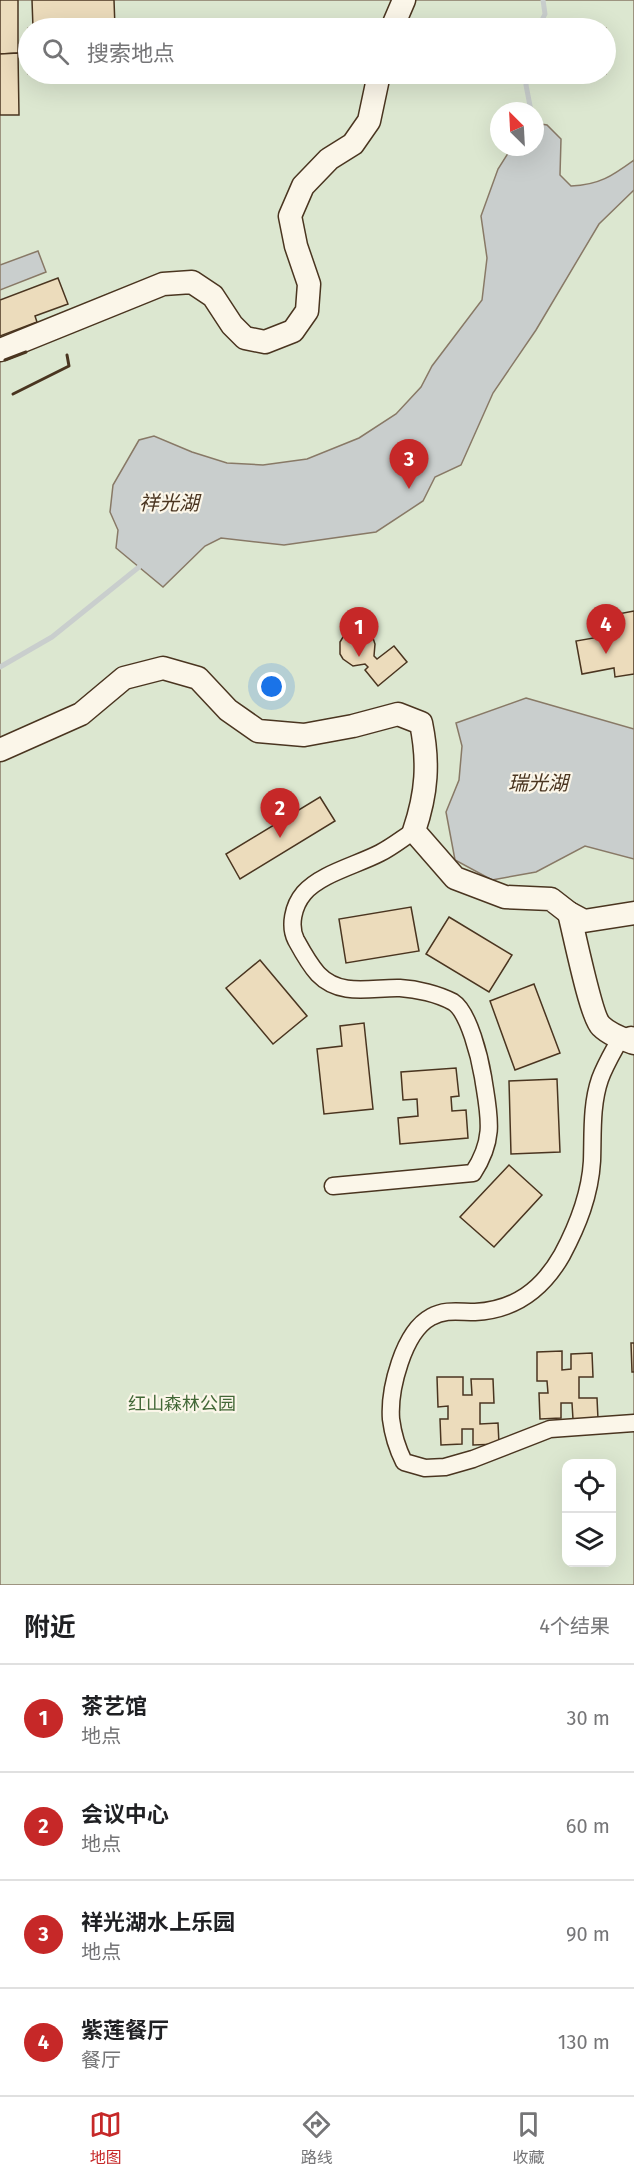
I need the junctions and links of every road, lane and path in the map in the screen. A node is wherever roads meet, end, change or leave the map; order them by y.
1 (404, 0) edge
2 (396, 18) edge
3 (377, 84) edge
4 (0, 350) edge
5 (0, 750) edge
6 (414, 831) junction
7 (569, 913) junction
8 (634, 913) edge
9 (629, 1039) edge
10 (333, 1186) dead end
11 (634, 1423) edge

1 - 2 street
3 - 4 street
5 - 6 street
6 - 7 street
6 - 10 street
7 - 8 street
7 - 9 street
9 - 11 street

